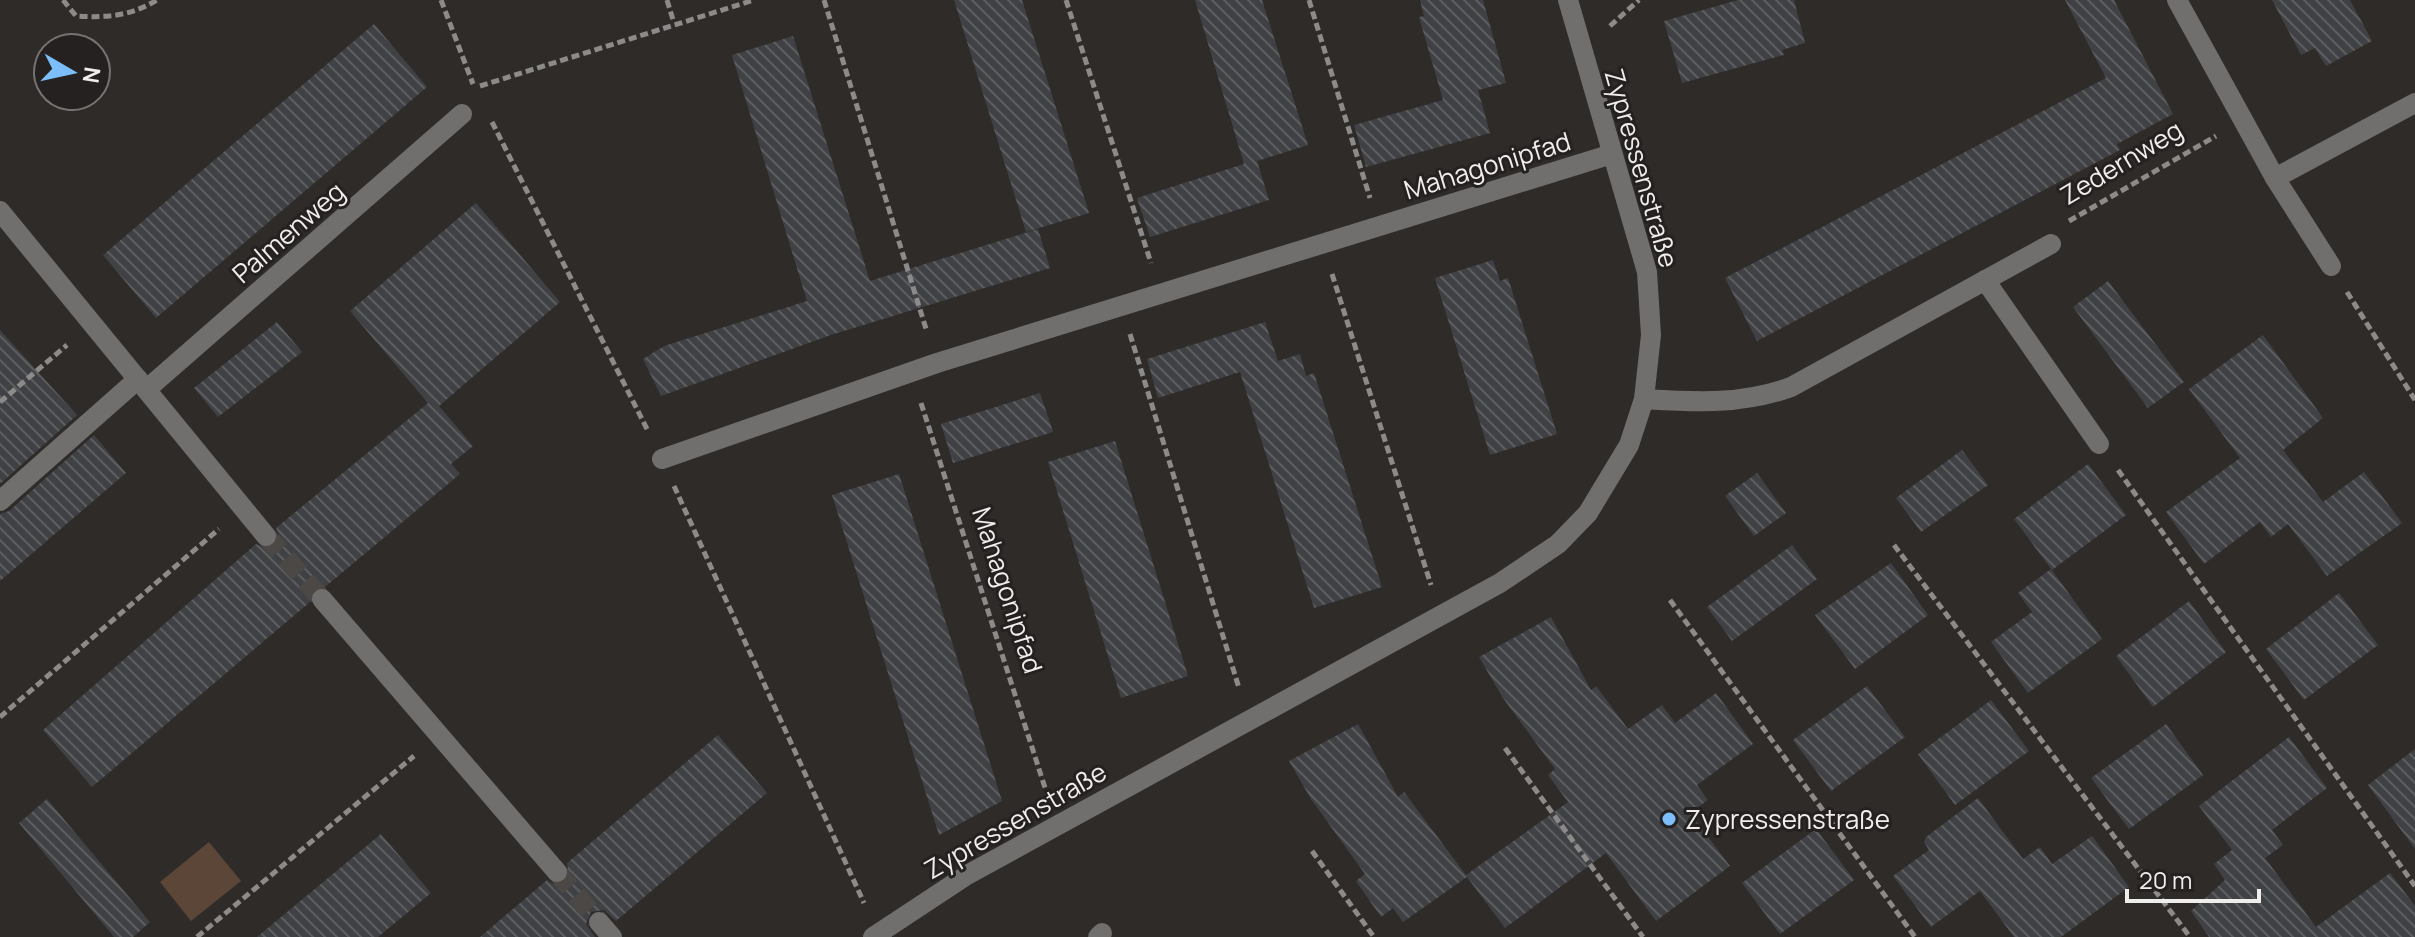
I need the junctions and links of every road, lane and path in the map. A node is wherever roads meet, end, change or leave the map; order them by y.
1 (63, 0) edge
2 (157, 0) edge
3 (667, 0) edge
4 (754, 0) edge
5 (824, 0) edge
6 (1066, 0) edge
7 (1309, 0) edge
8 (1568, 0) edge
9 (2177, 0) edge
10 (674, 23) junction
11 (475, 88) dead end
12 (2415, 103) edge
13 (462, 114) dead end
14 (2245, 121) junction
15 (1612, 154) junction
16 (2275, 178) junction
17 (0, 211) edge
18 (1378, 225) junction
19 (1322, 243) junction
20 (2051, 244) joint
21 (2331, 266) joint
22 (1985, 280) junction
23 (1161, 294) junction
24 (1121, 306) junction
25 (92, 323) junction
26 (937, 363) junction
27 (911, 372) junction
28 (143, 384) junction
29 (1644, 399) junction
30 (2415, 400) edge
31 (0, 402) edge
32 (2099, 444) joint
33 (662, 459) dead end
34 (0, 501) edge
35 (244, 507) junction
36 (266, 536) tunnel mouth
37 (1894, 545) dead end
38 (322, 599) tunnel mouth
39 (1670, 600) dead end
40 (1441, 618) junction
41 (0, 717) edge
42 (1249, 719) junction
43 (440, 735) junction
44 (1505, 748) dead end
45 (1057, 825) junction
46 (1312, 851) dead end
47 (557, 872) tunnel mouth
48 (2415, 886) edge
49 (197, 937) edge
50 (873, 937) edge
51 (1374, 937) edge
52 (1643, 937) edge
53 (1915, 937) edge
54 (2190, 937) edge

1 - 2 path
3 - 10 path
4 - 10 path
5 - 26 path
6 - 23 path
7 - 18 path, Mahagonipfad
8 - 15 street, Zypressenstraße
9 - 14 street
10 - 11 path
12 - 16 street
13 - 28 street, Palmenweg
14 - 16 street
14 - 20 path, Zedernweg
15 - 18 street, Mahagonipfad
15 - 29 street, Zypressenstraße
16 - 21 street
17 - 25 street
18 - 19 street, Mahagonipfad
19 - 23 street, Mahagonipfad
19 - 40 path
20 - 22 street, Zedernweg
21 - 30 path
22 - 29 street, Zedernweg
22 - 32 street
23 - 24 street, Mahagonipfad
24 - 26 street, Mahagonipfad
24 - 42 path
25 - 28 street
25 - 31 path
26 - 27 street, Mahagonipfad
27 - 33 street, Mahagonipfad
27 - 45 path, Mahagonipfad
28 - 34 street, Palmenweg
28 - 35 street
29 - 40 street, Zypressenstraße
32 - 48 path
35 - 36 street
35 - 41 path
37 - 54 path
38 - 43 street
39 - 53 path
40 - 42 street, Zypressenstraße
42 - 45 street, Zypressenstraße
43 - 47 street
43 - 49 path
44 - 52 path
45 - 50 street, Zypressenstraße
46 - 51 path

